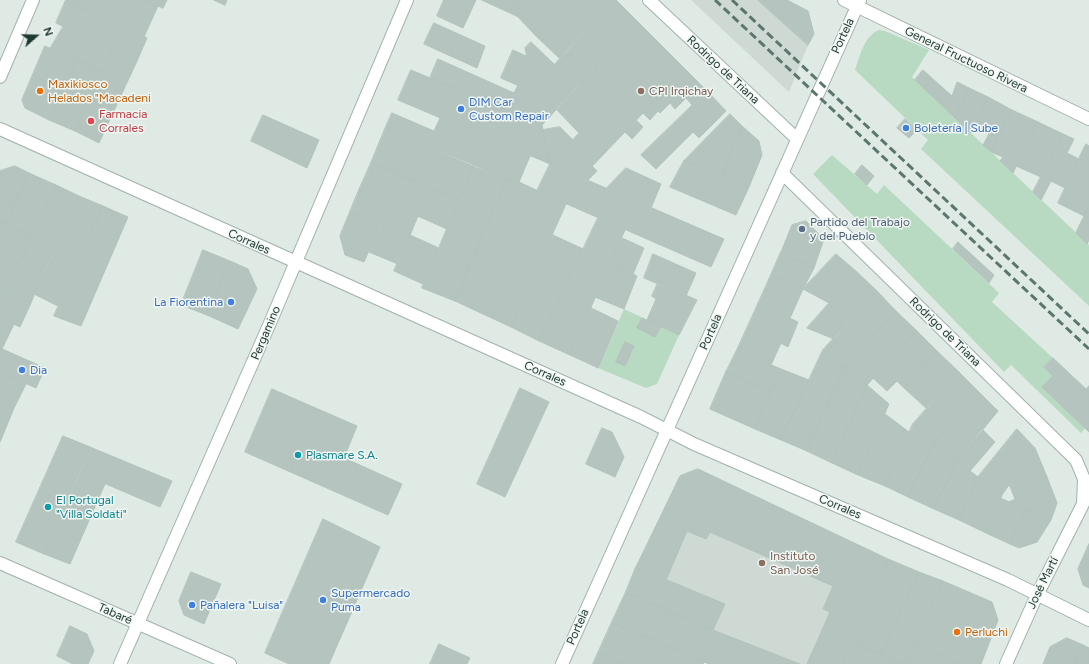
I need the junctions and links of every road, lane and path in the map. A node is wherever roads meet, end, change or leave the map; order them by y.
1 (34, 0) edge
2 (407, 0) edge
3 (649, 0) edge
4 (844, 0) edge
5 (859, 4) edge
6 (0, 77) edge
7 (1089, 119) edge
8 (0, 129) edge
9 (797, 139) junction
10 (782, 173) junction
11 (296, 263) junction
12 (667, 430) junction
13 (1083, 504) joint
14 (0, 563) edge
15 (1037, 595) junction
16 (1089, 620) edge
17 (138, 624) junction
18 (120, 664) edge
19 (230, 664) edge
20 (562, 664) edge
21 (1006, 664) edge

1 - 6 street
2 - 11 street, Pergamino
3 - 9 street, Rodrigo de Triana
4 - 5 street, General Fructuoso Rivera
5 - 7 street, General Fructuoso Rivera
5 - 9 street, Portela
8 - 11 street, Corrales
9 - 10 street, Portela
10 - 12 street, Portela
10 - 13 street, Rodrigo de Triana
11 - 12 street, Corrales
11 - 17 street, Pergamino
12 - 15 street, Corrales
12 - 20 street, Portela
13 - 15 street, José Martí
14 - 17 street, Tabaré
15 - 16 street, Corrales
15 - 21 street, José Martí
17 - 18 street, Pergamino
17 - 19 street, Tabaré

